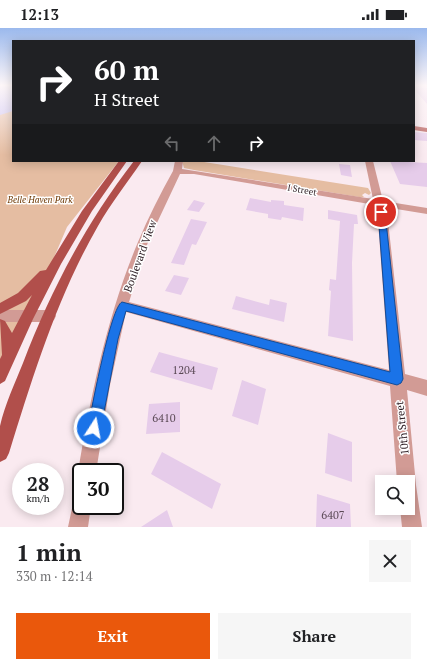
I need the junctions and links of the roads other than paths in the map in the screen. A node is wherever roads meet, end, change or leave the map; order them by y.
1 (415, 128) edge
2 (427, 130) edge
3 (123, 162) edge
4 (137, 162) edge
5 (369, 162) edge
6 (178, 166) edge
7 (380, 203) junction
8 (427, 211) edge
9 (58, 256) junction
10 (122, 306) junction
11 (0, 309) edge
12 (0, 316) edge
13 (28, 316) junction
14 (49, 316) junction
15 (0, 325) edge
16 (9, 354) junction
17 (0, 376) edge
18 (397, 379) junction
19 (427, 388) edge
20 (0, 453) edge
21 (89, 463) edge
22 (406, 475) edge
23 (80, 515) edge
24 (411, 515) edge
25 (78, 527) edge
26 (412, 527) edge

1 - 2 main road
3 - 9 main road
4 - 14 main road
5 - 7 street, 10th Street
6 - 7 street, I Street
6 - 10 street, Boulevard View
7 - 8 street, I Street
7 - 18 street, 10th Street
9 - 11 main road
9 - 13 main road
10 - 18 street
10 - 21 street, Boulevard View
12 - 13 street
13 - 14 street
13 - 16 main road
14 - 20 main road
15 - 16 main road
16 - 17 main road
18 - 19 street
18 - 22 street, 10th Street
23 - 25 street
24 - 26 street

